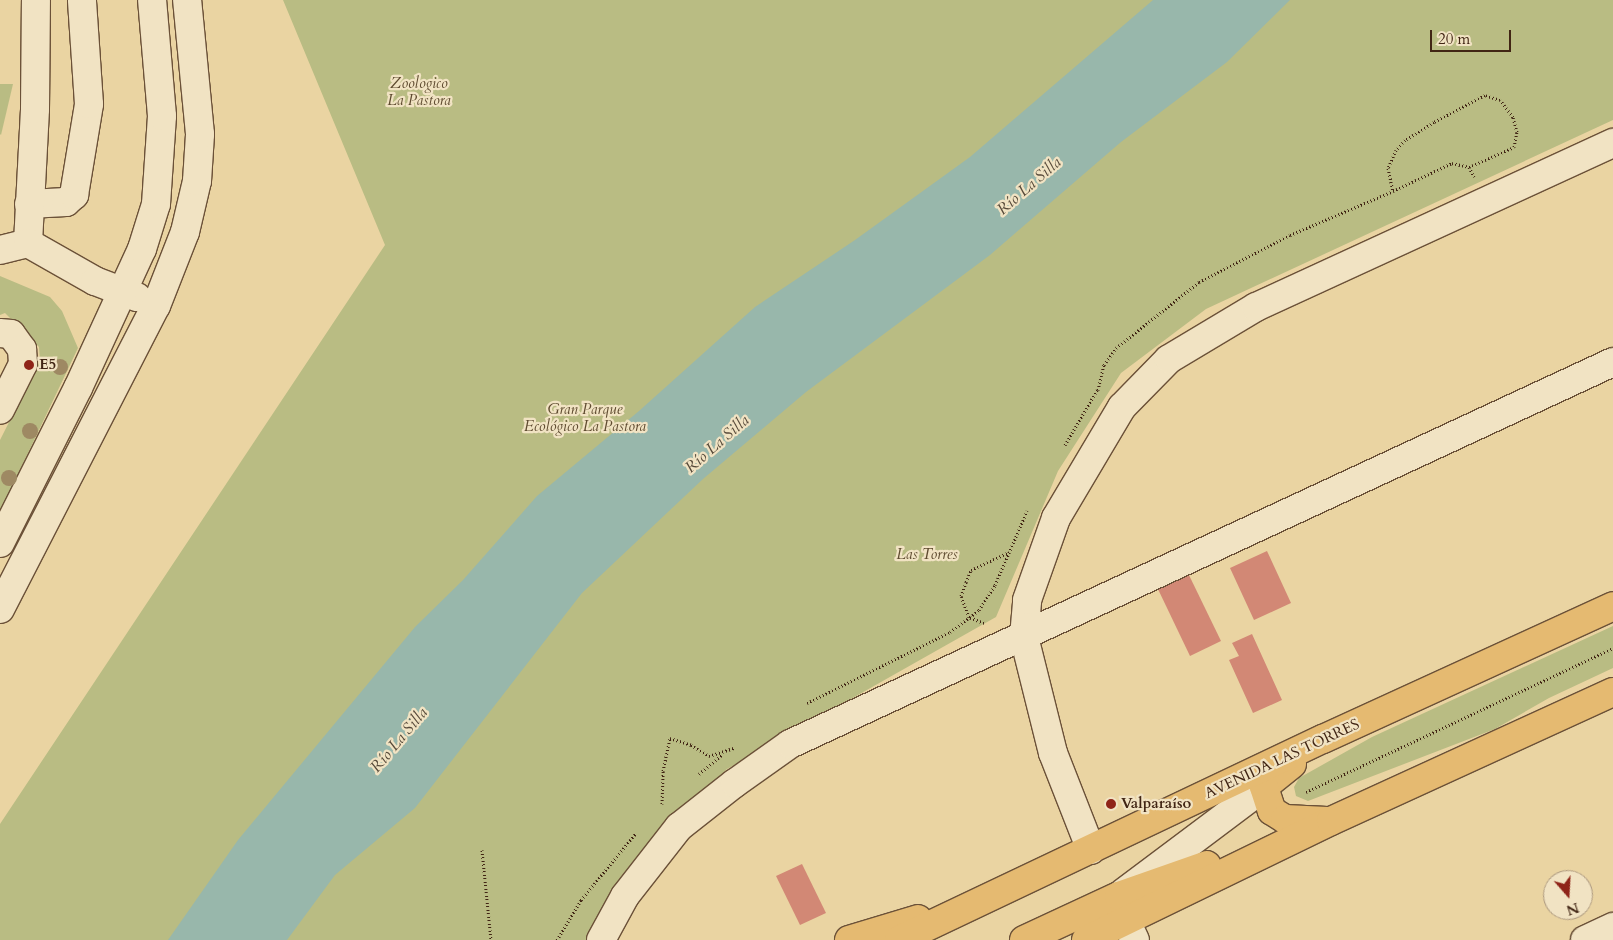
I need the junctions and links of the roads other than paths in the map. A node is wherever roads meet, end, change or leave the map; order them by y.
1 (36, 0) edge
2 (82, 0) edge
3 (152, 0) edge
4 (186, 0) edge
5 (1613, 143) edge
6 (29, 204) junction
7 (28, 244) junction
8 (0, 250) edge
9 (120, 289) junction
10 (156, 306) junction
11 (0, 333) edge
12 (1613, 362) edge
13 (0, 410) edge
14 (0, 543) edge
15 (1613, 606) edge
16 (0, 609) edge
17 (1024, 637) junction
18 (1613, 692) edge
19 (1322, 739) junction
20 (1264, 787) junction
21 (1331, 821) junction
22 (1091, 850) junction
23 (959, 912) junction
24 (1120, 915) edge
25 (1613, 927) edge
26 (601, 940) edge
27 (849, 940) edge
28 (899, 940) edge
29 (1024, 940) edge
30 (1086, 940) edge
31 (1585, 940) edge

1 - 6 street
2 - 6 street
3 - 9 street
4 - 10 street
5 - 17 street
6 - 7 street
7 - 8 street
7 - 9 street
9 - 10 street
9 - 14 street
10 - 16 street
11 - 13 street
12 - 17 street
15 - 19 main road, AVENIDA LAS TORRES
17 - 22 street
17 - 26 street
18 - 21 main road
19 - 20 main road
19 - 22 main road, AVENIDA LAS TORRES
20 - 21 main road
20 - 24 street
21 - 24 main road
22 - 23 main road, AVENIDA LAS TORRES
23 - 27 main road
23 - 28 main road, AVENIDA LAS TORRES
24 - 29 main road
24 - 30 main road
25 - 31 street

